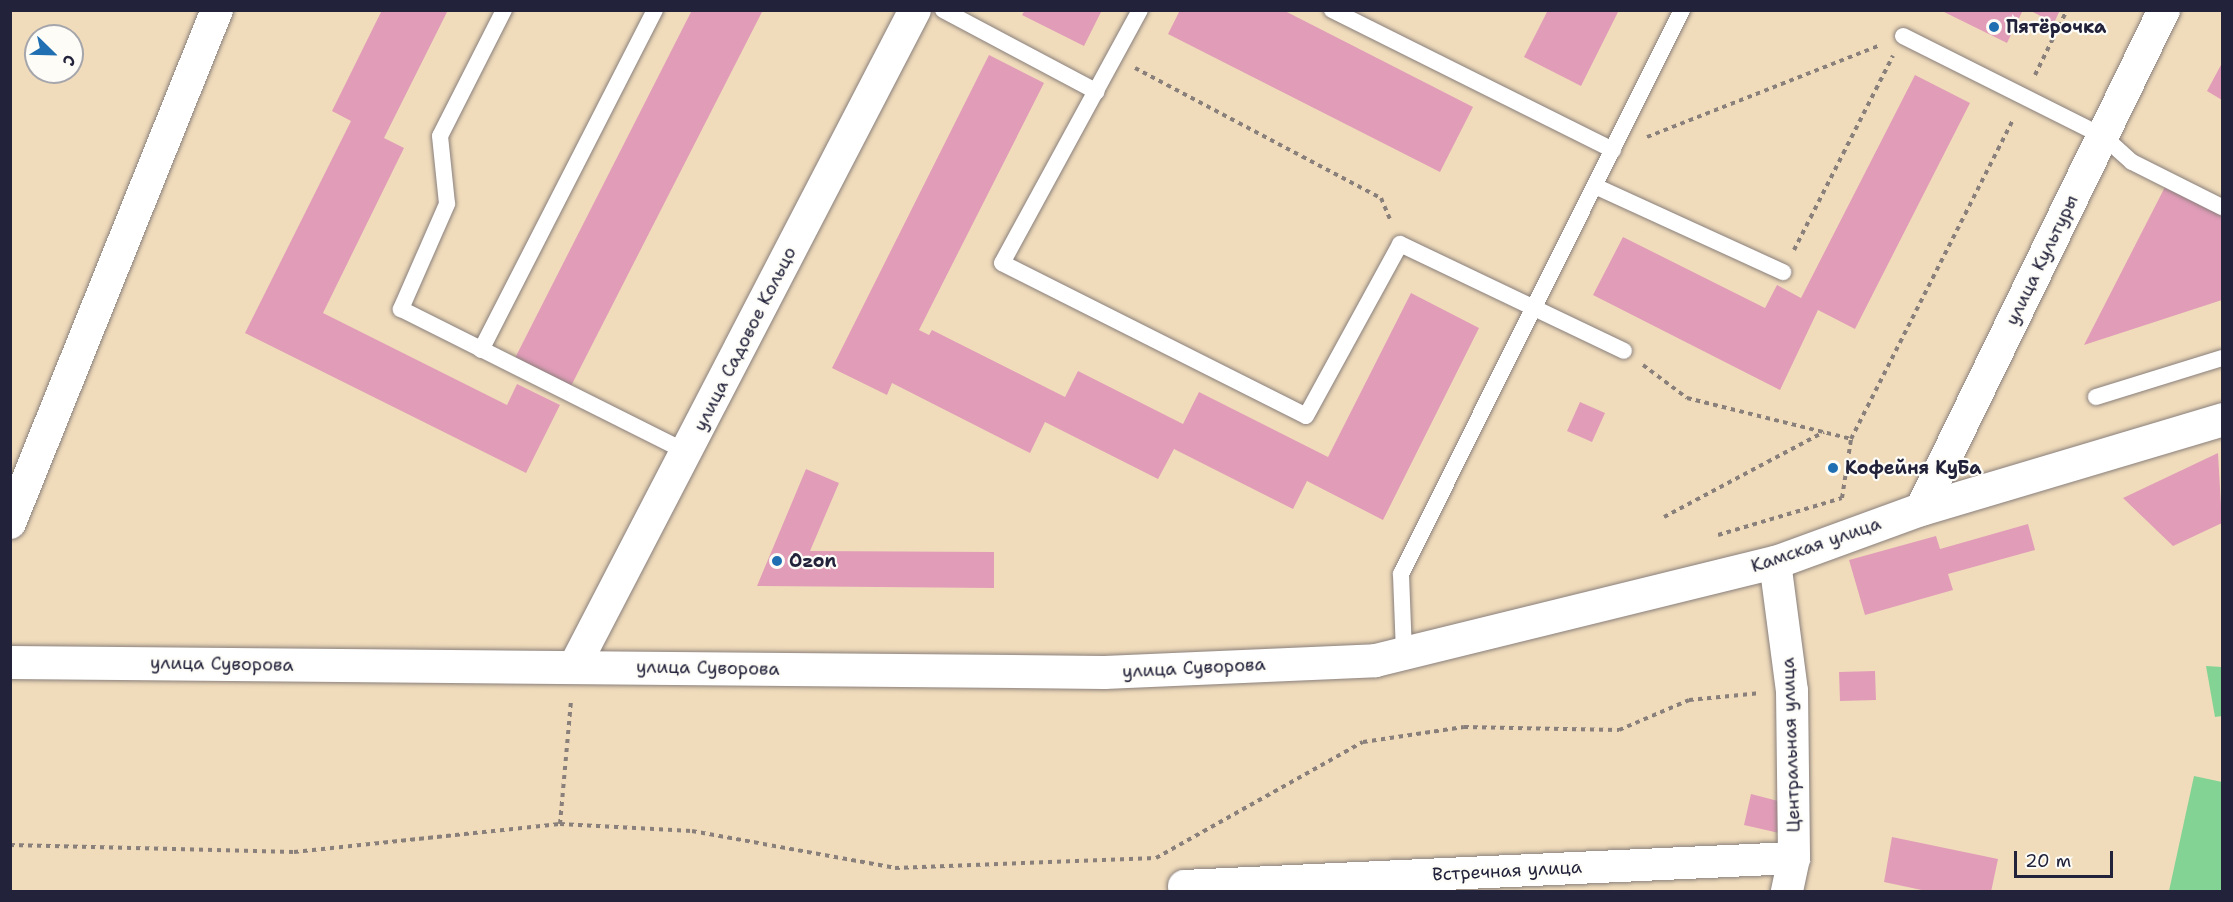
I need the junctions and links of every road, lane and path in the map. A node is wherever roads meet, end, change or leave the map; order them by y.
1 (216, 10) edge
2 (504, 10) edge
3 (655, 10) edge
4 (915, 10) edge
5 (943, 10) edge
6 (1140, 10) edge
7 (1332, 10) edge
8 (1682, 10) edge
9 (2067, 10) edge
10 (2163, 10) edge
11 (1903, 36) junction
12 (1115, 58) junction
13 (1097, 92) junction
14 (2025, 96) junction
15 (2103, 136) junction
16 (1612, 150) junction
17 (1595, 186) junction
18 (2223, 207) edge
19 (1400, 244) junction
20 (1783, 272) joint
21 (1534, 308) junction
22 (481, 350) junction
23 (1624, 351) joint
24 (2223, 358) edge
25 (2097, 397) dead end
26 (2223, 419) edge
27 (1824, 432) junction
28 (1851, 439) junction
29 (686, 452) junction
30 (1921, 509) junction
31 (1664, 517) dead end
32 (10, 523) edge
33 (1718, 535) dead end
34 (1775, 562) junction
35 (1404, 653) junction
36 (10, 662) edge
37 (574, 667) junction
38 (1792, 691) junction
39 (560, 824) junction
40 (10, 844) edge
41 (1794, 858) junction
42 (1184, 886) dead end
43 (1787, 891) edge

1 - 32 street
2 - 22 lane
3 - 22 lane
4 - 29 street, улица Садовое Кольцо
5 - 13 lane
6 - 12 lane
7 - 16 lane
8 - 16 lane
9 - 14 path
10 - 15 street, улица Культуры
11 - 14 lane
11 - 16 path
11 - 20 path
12 - 13 lane
12 - 19 path
13 - 19 lane
14 - 15 lane
14 - 28 path
15 - 18 lane
15 - 30 street, улица Культуры
16 - 17 lane
17 - 20 lane
17 - 21 lane
19 - 21 lane
21 - 23 lane
21 - 35 lane
22 - 29 lane
23 - 27 path
24 - 25 lane
26 - 30 street, Камская улица
27 - 28 path
27 - 31 path
28 - 33 path
29 - 37 street, улица Садовое Кольцо
30 - 34 street, Камская улица
34 - 35 street, Камская улица
34 - 38 street, Центральная улица
35 - 37 street, улица Суворова
36 - 37 street, улица Суворова
37 - 39 path
38 - 39 path
38 - 41 street, Центральная улица
39 - 40 path
41 - 42 street, Встречная улица
41 - 43 street, Центральная улица

